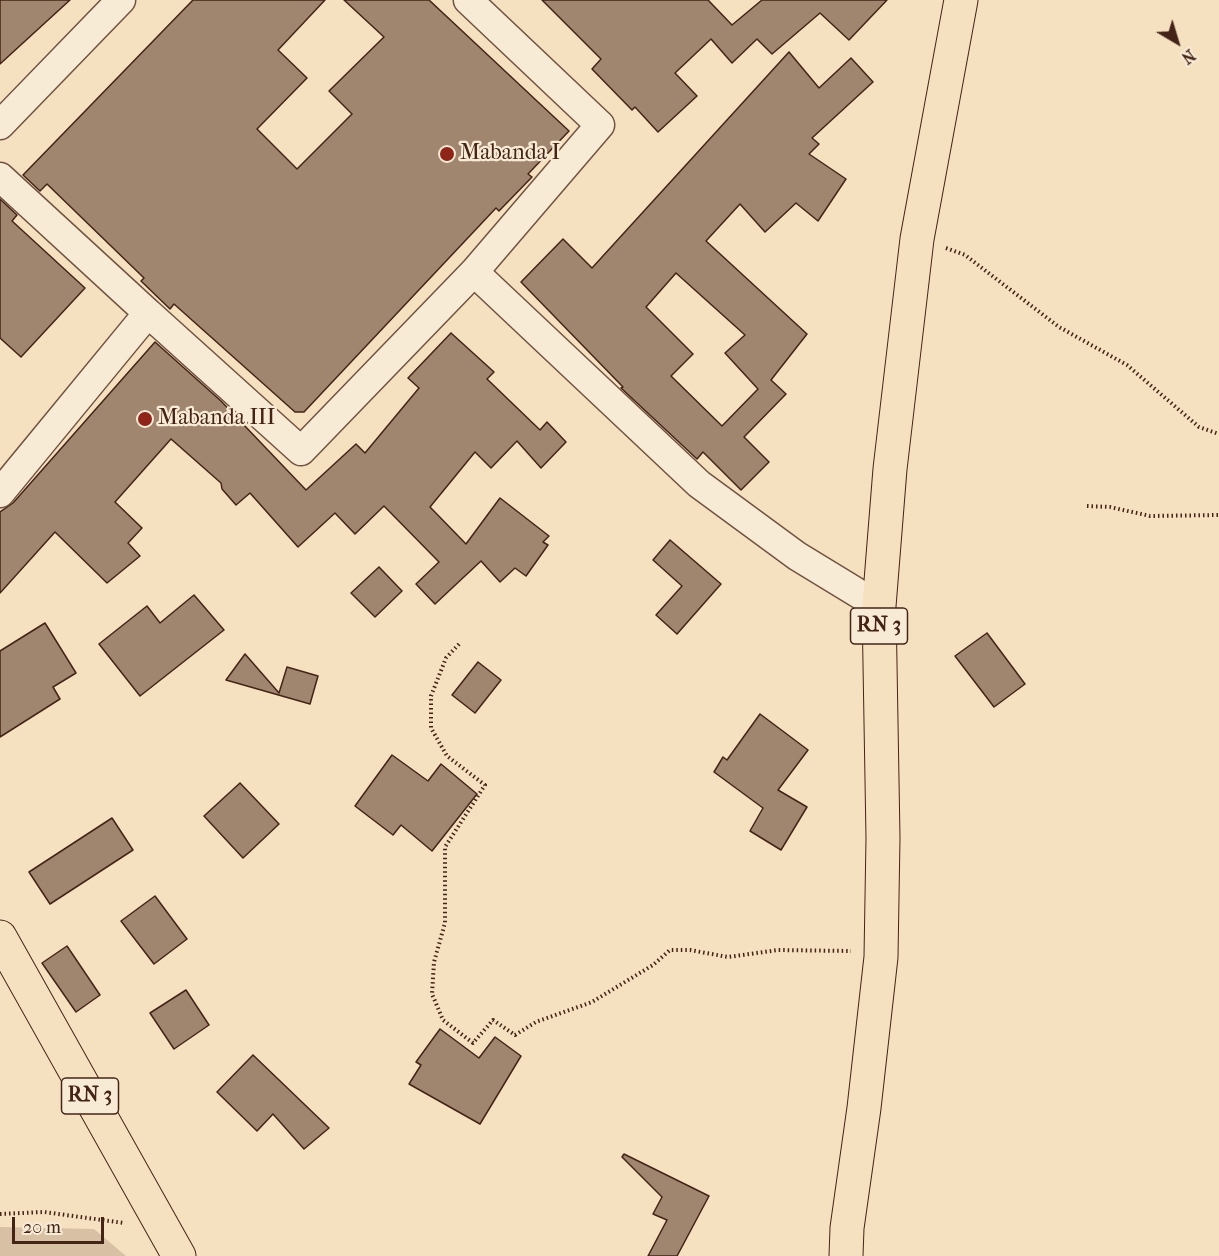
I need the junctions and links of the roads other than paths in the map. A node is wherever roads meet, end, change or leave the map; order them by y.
1 (121, 0) edge
2 (468, 0) edge
3 (961, 0) edge
4 (0, 124) edge
5 (0, 177) edge
6 (474, 272) junction
7 (148, 313) junction
8 (0, 493) edge
9 (879, 606) junction
10 (0, 937) edge
11 (179, 1256) edge
12 (846, 1256) edge

1 - 4 street
2 - 6 street
3 - 9 highway, RN 3
5 - 7 street
6 - 7 street
6 - 9 street
7 - 8 street
9 - 12 highway, RN 3
10 - 11 highway, RN 3

